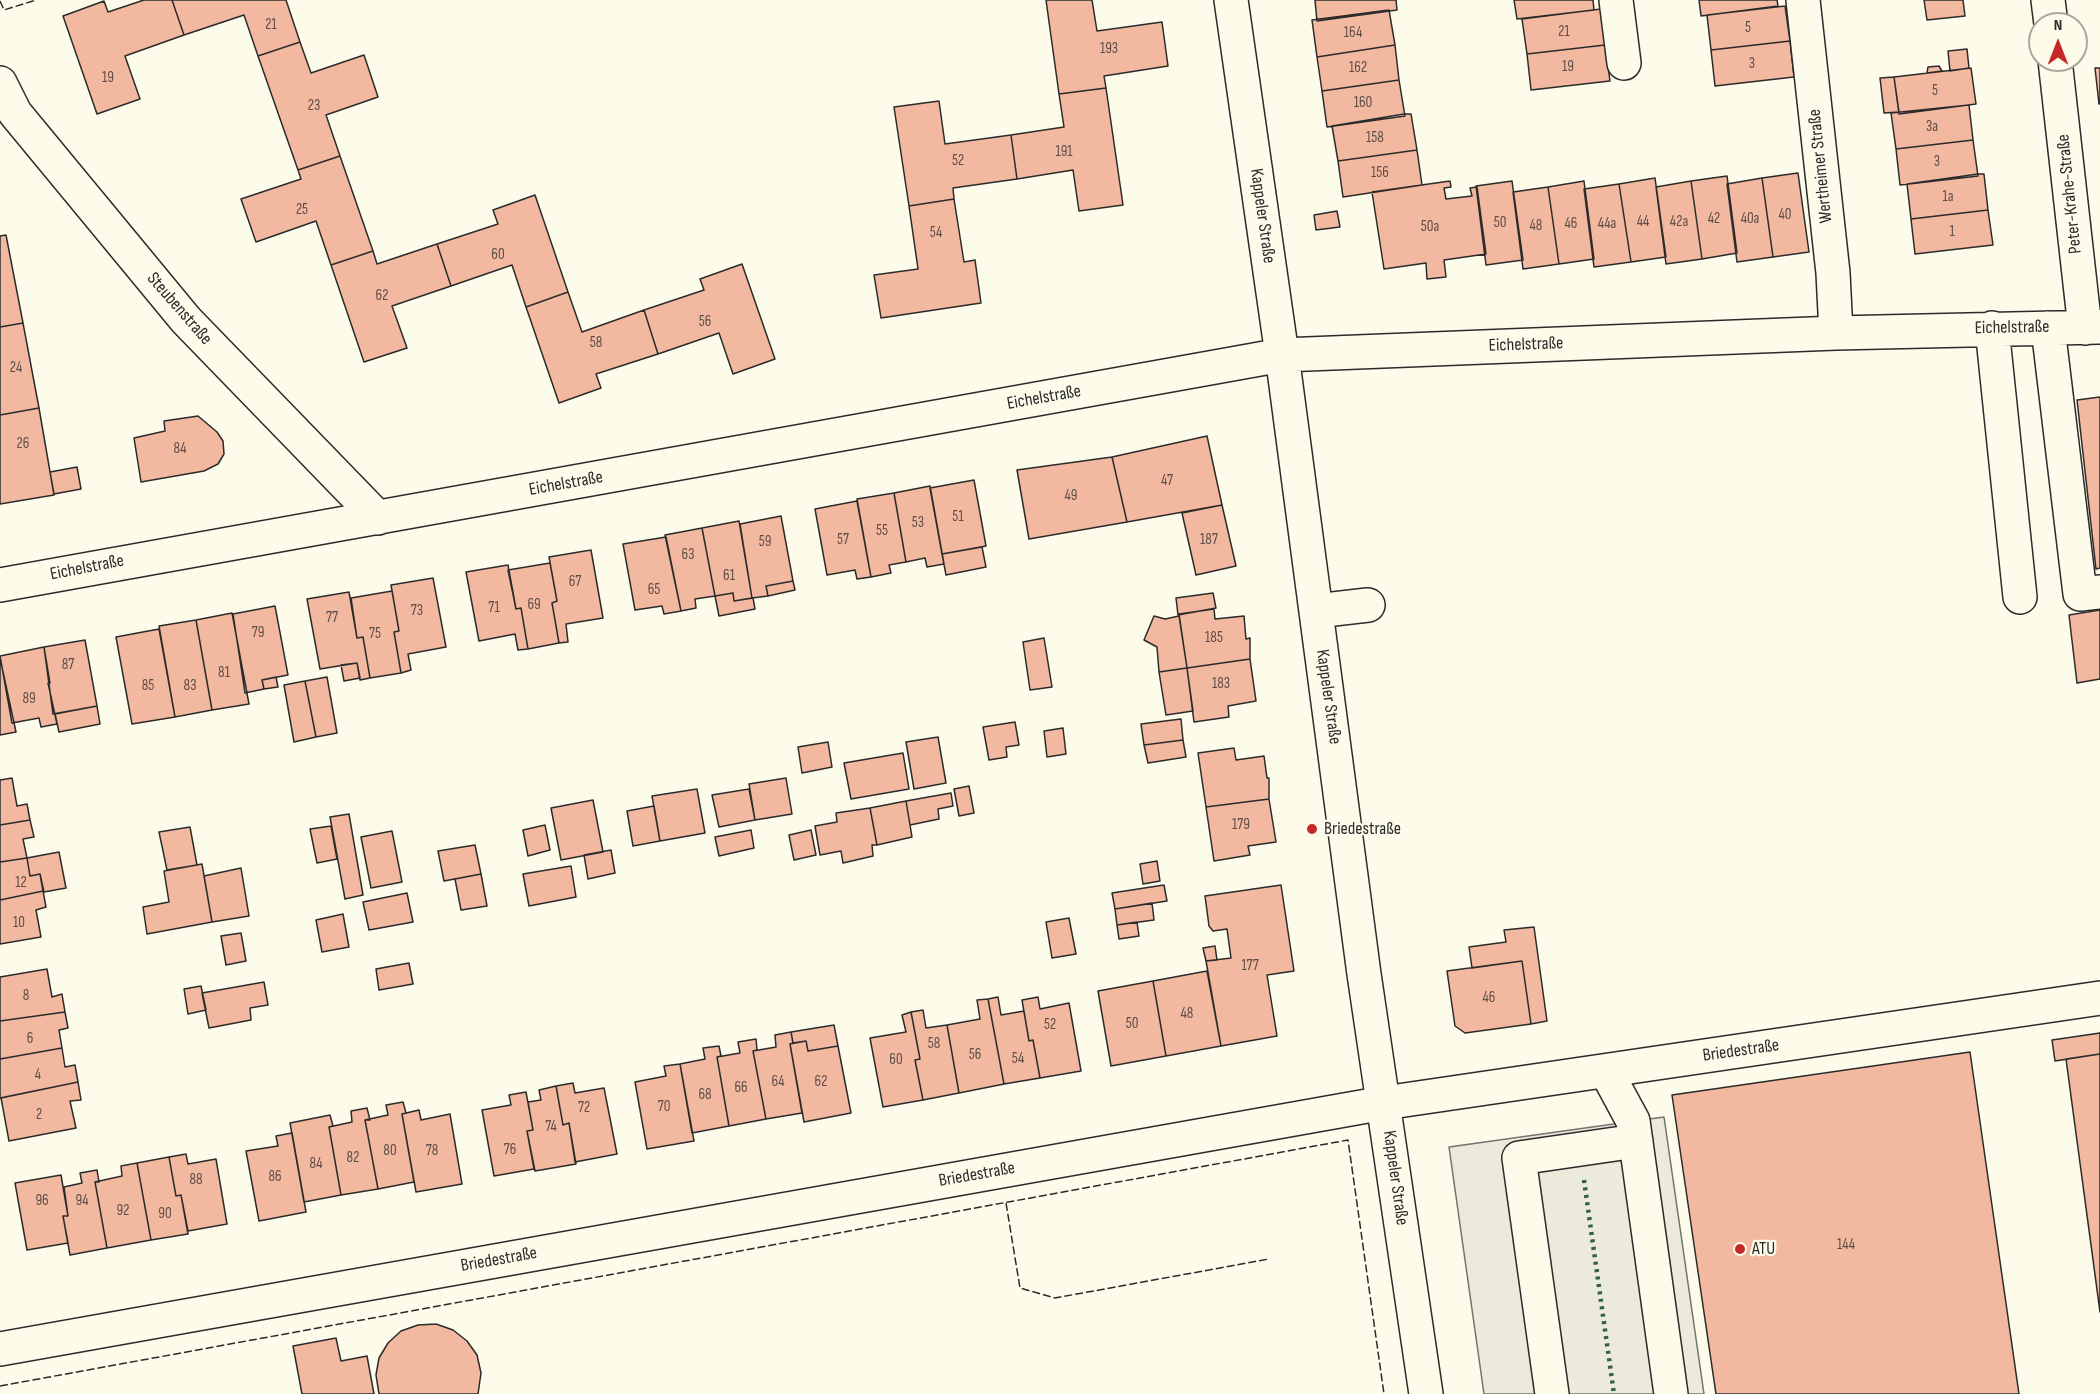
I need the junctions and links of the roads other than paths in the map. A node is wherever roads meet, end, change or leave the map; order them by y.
1 (1230, 0) edge
2 (1616, 0) edge
3 (1803, 0) edge
4 (1624, 63) dead end
5 (2057, 72) edge
6 (0, 83) edge
7 (2093, 327) edge
8 (1992, 328) junction
9 (2048, 328) junction
10 (1836, 333) junction
11 (1282, 355) junction
12 (378, 518) junction
13 (0, 585) edge
14 (2100, 592) edge
15 (2019, 597) dead end
16 (1368, 605) dead end
17 (1316, 611) junction
18 (2100, 998) edge
19 (1606, 1071) junction
20 (1383, 1103) junction
21 (1636, 1141) junction
22 (0, 1349) edge
23 (1426, 1394) edge
24 (1552, 1394) edge
25 (1671, 1394) edge

1 - 11 street, Kappeler Straße
2 - 4 street
3 - 10 street, Wertheimer Straße
5 - 7 street, Peter-Krahe-Straße
6 - 12 street, Steubenstraße
7 - 9 street, Eichelstraße
8 - 9 street, Eichelstraße
8 - 10 street, Eichelstraße
8 - 15 street
9 - 14 street
10 - 11 street, Eichelstraße
11 - 12 street, Eichelstraße
11 - 17 street, Kappeler Straße
12 - 13 street, Eichelstraße
16 - 17 street
17 - 20 street, Kappeler Straße
18 - 19 street, Briedestraße
19 - 20 street, Briedestraße
19 - 21 street
20 - 22 street, Briedestraße
20 - 23 street, Kappeler Straße
21 - 24 street
21 - 25 street

